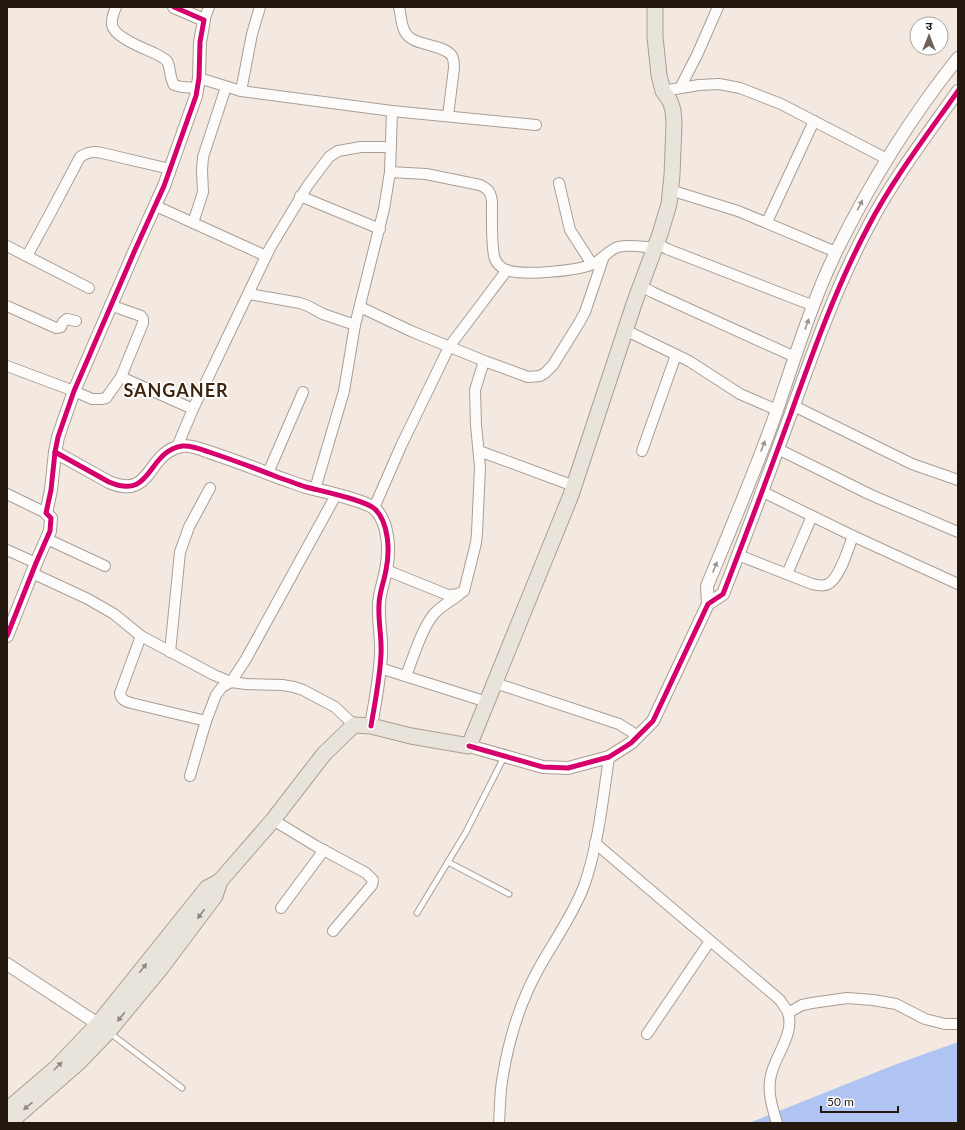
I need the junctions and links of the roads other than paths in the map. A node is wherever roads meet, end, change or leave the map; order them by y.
1 (116, 7) edge
2 (174, 7) edge
3 (209, 7) edge
4 (260, 7) edge
5 (399, 7) edge
6 (655, 7) edge
7 (718, 7) edge
8 (204, 20) junction
9 (958, 58) edge
10 (199, 83) junction
11 (226, 87) junction
12 (680, 88) junction
13 (241, 91) junction
14 (663, 91) junction
15 (958, 91) edge
16 (392, 111) junction
17 (448, 116) junction
18 (814, 121) junction
19 (536, 125) dead end
20 (391, 147) junction
21 (887, 159) junction
22 (170, 169) junction
23 (390, 172) junction
24 (559, 183) dead end
25 (670, 190) junction
26 (300, 196) junction
27 (156, 206) junction
28 (767, 222) junction
29 (193, 223) junction
30 (380, 229) junction
31 (656, 245) junction
32 (7, 246) edge
33 (836, 252) junction
34 (26, 256) junction
35 (266, 256) junction
36 (603, 259) junction
37 (592, 264) junction
38 (507, 270) junction
39 (641, 286) junction
40 (90, 288) dead end
41 (248, 294) junction
42 (110, 305) junction
43 (7, 306) edge
44 (814, 306) junction
45 (360, 307) junction
46 (76, 321) dead end
47 (355, 325) junction
48 (625, 330) junction
49 (449, 347) junction
50 (676, 355) junction
51 (795, 357) junction
52 (484, 361) junction
53 (7, 366) edge
54 (121, 377) junction
55 (74, 391) junction
56 (303, 392) dead end
57 (794, 406) junction
58 (193, 408) junction
59 (777, 410) junction
60 (177, 447) junction
61 (778, 449) junction
62 (479, 451) junction
63 (642, 451) dead end
64 (55, 452) junction
65 (268, 473) junction
66 (958, 480) edge
67 (574, 486) junction
68 (210, 488) dead end
69 (315, 489) junction
70 (763, 492) junction
71 (7, 494) edge
72 (336, 495) junction
73 (374, 508) junction
74 (46, 513) junction
75 (812, 516) junction
76 (958, 532) edge
77 (853, 536) junction
78 (47, 539) junction
79 (7, 550) edge
80 (738, 554) junction
81 (105, 566) dead end
82 (34, 568) junction
83 (386, 570) junction
84 (787, 574) junction
85 (958, 584) edge
86 (461, 594) junction
87 (708, 604) junction
88 (7, 636) edge
89 (141, 636) junction
90 (170, 652) junction
91 (380, 668) junction
92 (406, 676) junction
93 (231, 682) junction
94 (495, 682) junction
95 (487, 702) junction
96 (206, 721) junction
97 (354, 725) junction
98 (371, 726) junction
99 (638, 736) junction
100 (469, 746) junction
101 (504, 756) junction
102 (610, 757) junction
103 (190, 776) dead end
104 (273, 820) junction
105 (595, 843) junction
106 (324, 850) junction
107 (448, 862) junction
108 (509, 894) dead end
109 (281, 908) dead end
110 (417, 913) dead end
111 (333, 932) dead end
112 (710, 941) junction
113 (7, 964) edge
114 (788, 1013) junction
115 (958, 1024) edge
116 (103, 1028) junction
117 (647, 1034) dead end
118 (182, 1088) dead end
119 (7, 1110) edge
120 (9, 1123) edge
121 (499, 1123) edge
122 (777, 1123) edge

1 - 10 street
2 - 8 street
3 - 8 street
4 - 13 street
5 - 17 street
6 - 14 main road
7 - 12 street
8 - 10 street
9 - 21 street
10 - 11 street
10 - 22 street
11 - 13 street
11 - 29 street
12 - 14 street
12 - 18 street
13 - 16 street
14 - 25 main road
15 - 57 street
16 - 17 street
16 - 20 street
17 - 19 street
18 - 21 street
18 - 28 street
20 - 23 street
20 - 26 street
33 -> 21 street
22 - 27 street
22 - 34 street
23 - 30 street
23 - 38 street
24 - 37 street
25 - 28 street
25 - 31 main road
26 - 30 street
26 - 35 street
27 - 29 street
27 - 42 street
28 - 33 street
29 - 35 street
30 - 45 street
31 - 36 street
31 - 39 main road
31 - 44 street
32 - 34 street
33 - 44 street
34 - 40 street
35 - 41 street
36 - 37 street
36 - 52 street
37 - 38 street
38 - 49 street
39 - 48 main road
39 - 51 street
41 - 47 street
41 - 58 street
42 - 54 street
42 - 55 street
43 - 46 street
51 -> 44 street
45 - 47 street
45 - 49 street
47 - 69 street
48 - 50 street
48 - 67 main road
49 - 52 street
49 - 73 street
50 - 59 street
50 - 63 street
51 - 59 street
52 - 62 street
53 - 55 street
54 - 55 street
54 - 58 street
55 - 64 street
56 - 65 street
57 - 61 street
57 - 66 street
58 - 60 street
87 -> 59 street
60 - 64 street
60 - 65 street
61 - 70 street
61 - 76 street
62 - 67 street
62 - 86 street
64 - 74 street
65 - 69 street
67 - 94 main road
68 - 90 street
69 - 72 street
70 - 75 street
70 - 80 street
71 - 74 street
72 - 73 street
72 - 93 street
73 - 83 street
74 - 78 street
75 - 77 street
75 - 84 street
77 - 84 street
77 - 85 street
78 - 81 street
78 - 82 street
79 - 82 street
80 - 84 street
80 - 87 street
82 - 88 street
82 - 89 street
83 - 86 street
83 - 91 street
86 - 92 street
87 - 99 street
89 - 90 street
89 - 96 street
90 - 93 street
91 - 92 street
91 - 98 street
92 - 95 street
93 - 96 street
93 - 97 street
94 - 95 main road
94 - 99 street
95 - 100 main road
96 - 103 street
97 - 98 main road
97 - 104 main road
98 - 100 main road
99 - 102 street
100 - 101 street
101 - 102 street
101 - 107 lane
102 - 105 street
104 - 106 street
104 - 116 main road
105 - 112 street
105 - 121 street
106 - 109 street
106 - 111 street
107 - 108 lane
107 - 110 lane
112 - 114 street
112 - 117 street
113 - 116 street
114 - 115 street
114 - 122 street
116 - 118 lane
119 -> 116 main road
116 -> 120 main road

